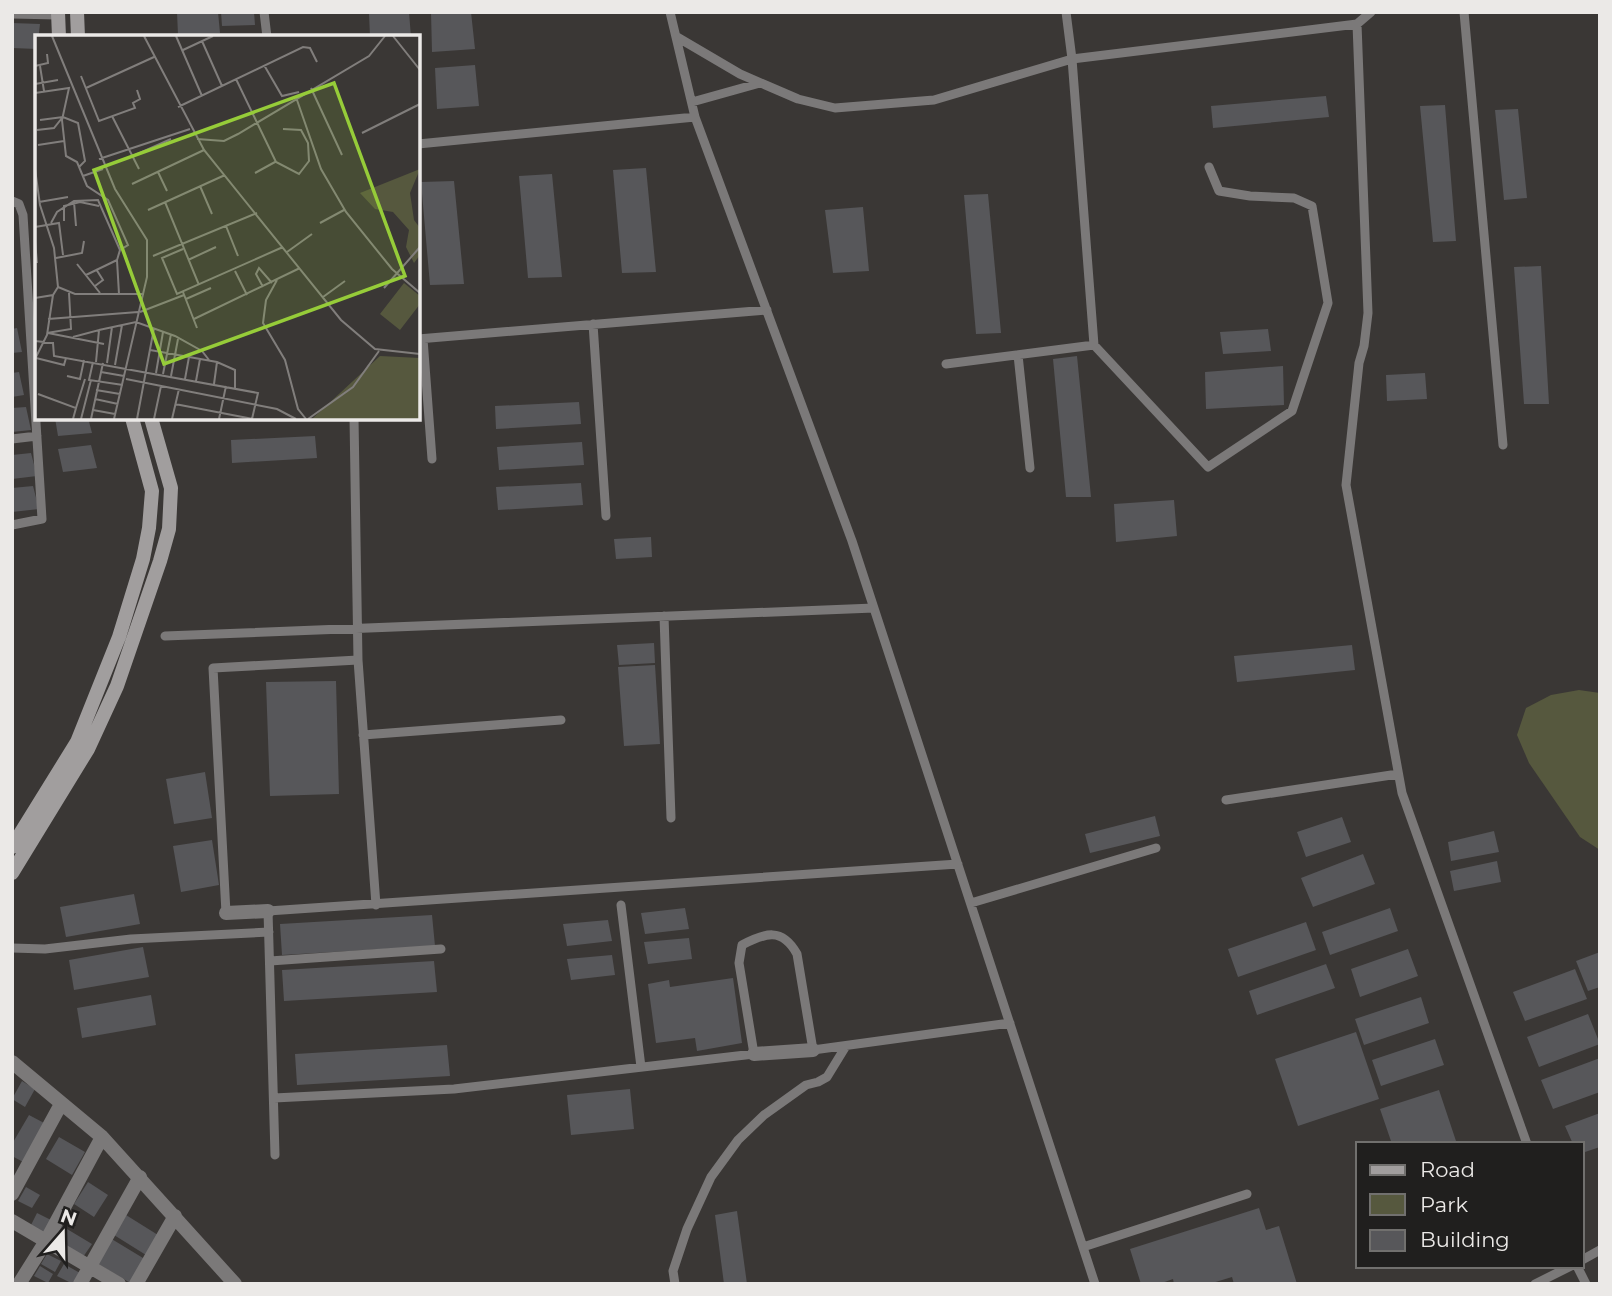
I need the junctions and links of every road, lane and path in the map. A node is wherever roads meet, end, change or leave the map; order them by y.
1 (77, 12) edge
2 (264, 12) edge
3 (670, 12) edge
4 (1066, 12) edge
5 (1371, 12) edge
6 (1464, 12) edge
7 (12, 14) edge
8 (58, 14) edge
9 (1357, 24) junction
10 (59, 35) edge
11 (78, 35) edge
12 (267, 35) edge
13 (677, 37) junction
14 (1072, 59) junction
15 (760, 83) junction
16 (692, 102) junction
17 (695, 117) junction
18 (420, 144) edge
19 (1209, 167) dead end
20 (12, 201) edge
21 (768, 310) junction
22 (593, 324) junction
23 (420, 339) edge
24 (1094, 345) junction
25 (1018, 355) junction
26 (946, 364) dead end
27 (35, 404) edge
28 (36, 420) edge
29 (133, 420) edge
30 (152, 420) edge
31 (354, 420) edge
32 (37, 436) junction
33 (12, 439) edge
34 (1503, 444) dead end
35 (432, 459) dead end
36 (1030, 468) dead end
37 (606, 516) dead end
38 (12, 525) edge
39 (874, 608) junction
40 (664, 616) junction
41 (357, 628) junction
42 (166, 636) dead end
43 (358, 660) junction
44 (561, 720) dead end
45 (363, 735) junction
46 (1398, 774) junction
47 (1226, 800) dead end
48 (671, 818) dead end
49 (12, 847) edge
50 (1156, 848) dead end
51 (958, 864) junction
52 (12, 873) edge
53 (971, 903) junction
54 (376, 905) junction
55 (621, 905) dead end
56 (268, 911) junction
57 (226, 913) joint
58 (269, 932) junction
59 (12, 948) edge
60 (442, 949) dead end
61 (270, 961) junction
62 (1010, 1023) junction
63 (846, 1046) junction
64 (813, 1050) junction
65 (754, 1054) junction
66 (13, 1065) edge
67 (641, 1067) junction
68 (274, 1098) junction
69 (61, 1104) junction
70 (102, 1137) junction
71 (1526, 1142) edge
72 (275, 1155) dead end
73 (140, 1177) junction
74 (12, 1194) edge
75 (1247, 1194) dead end
76 (175, 1216) junction
77 (12, 1222) edge
78 (47, 1241) junction
79 (1083, 1247) junction
80 (1600, 1250) edge
81 (1584, 1259) edge
82 (90, 1267) junction
83 (1567, 1268) edge
84 (1578, 1268) edge
85 (19, 1284) edge
86 (80, 1284) edge
87 (119, 1284) edge
88 (135, 1284) edge
89 (235, 1284) edge
90 (675, 1284) edge
91 (1095, 1284) edge
92 (1535, 1284) edge
93 (1586, 1284) edge

1 - 11 main road
2 - 12 lane
3 - 13 lane
4 - 14 lane
5 - 9 lane
6 - 34 lane
7 - 8 lane
8 - 10 main road
9 - 14 lane
9 - 46 lane
13 - 15 lane
13 - 16 lane
14 - 15 lane
14 - 24 lane
15 - 16 lane
16 - 17 lane
17 - 18 lane
17 - 21 lane
19 - 24 lane
20 - 27 lane
21 - 22 lane
21 - 39 lane
22 - 23 lane
22 - 37 lane
23 - 35 lane
24 - 25 lane
25 - 26 lane
25 - 36 lane
28 - 32 lane
29 - 49 main road
30 - 52 main road
31 - 41 lane
32 - 33 lane
32 - 38 lane
39 - 40 lane
39 - 51 lane
40 - 41 lane
40 - 48 lane
41 - 42 lane
41 - 43 lane
43 - 45 lane
43 - 57 lane
44 - 45 lane
45 - 54 lane
46 - 47 lane
46 - 71 lane
50 - 53 lane
51 - 53 lane
51 - 54 lane
53 - 62 lane
54 - 56 lane
55 - 67 lane
56 - 57 street
56 - 58 lane
58 - 59 lane
58 - 61 lane
60 - 61 lane
61 - 68 lane
62 - 63 lane
62 - 79 lane
63 - 64 lane
63 - 90 lane
64 - 65 street
64 - 65 lane
65 - 67 lane
66 - 69 street
67 - 68 lane
68 - 72 lane
69 - 70 street
69 - 74 street
70 - 73 street
70 - 78 street
73 - 76 street
73 - 82 street
75 - 79 lane
76 - 88 street
76 - 89 street
77 - 78 street
78 - 82 street
78 - 85 street
79 - 91 lane
80 - 81 lane
82 - 86 street
82 - 87 street
83 - 92 lane
84 - 93 lane

